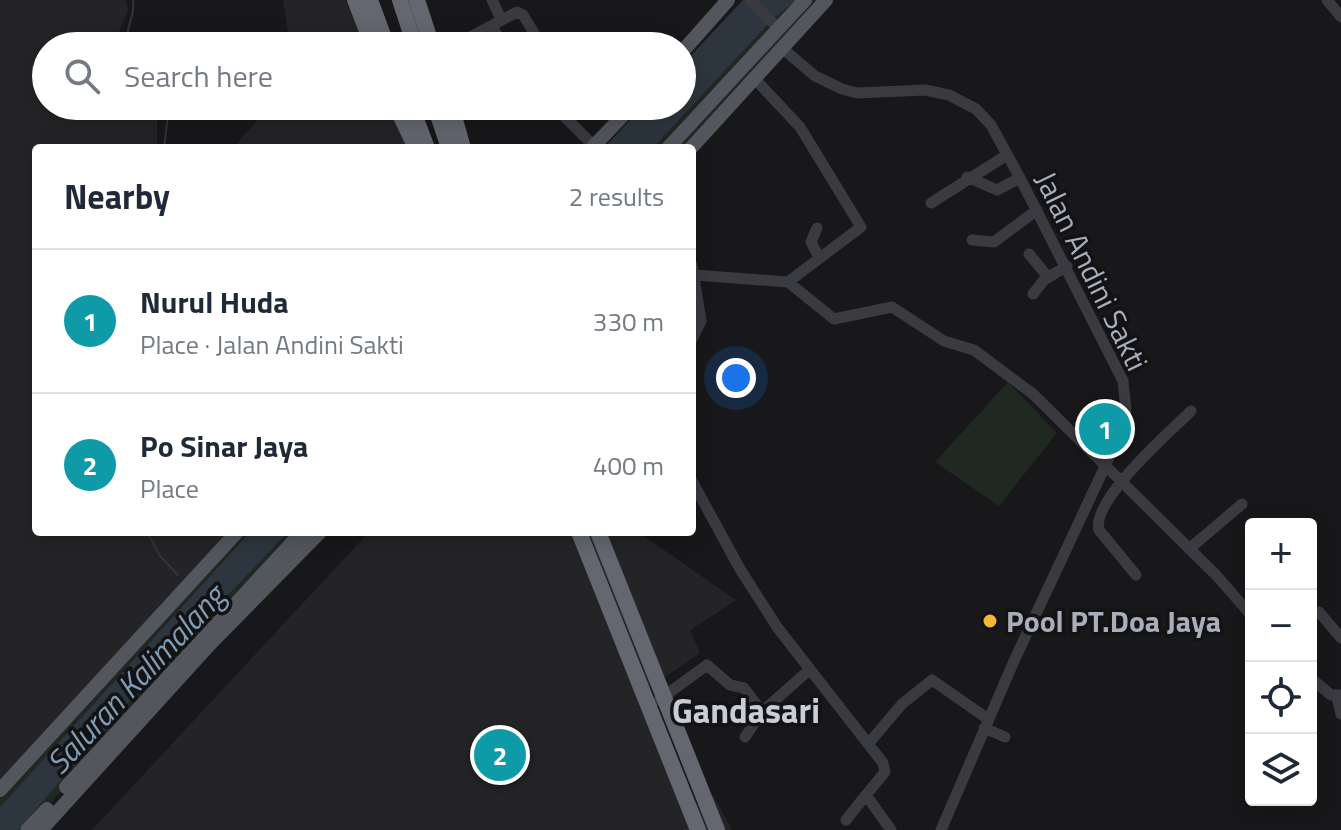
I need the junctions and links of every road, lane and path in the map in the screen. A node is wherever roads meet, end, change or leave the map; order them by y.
1 (355, 0) edge
2 (370, 0) edge
3 (400, 0) edge
4 (417, 0) edge
5 (492, 0) edge
6 (728, 0) edge
7 (750, 0) edge
8 (805, 0) edge
9 (826, 0) edge
10 (1327, 0) edge
11 (1341, 17) edge
12 (497, 23) junction
13 (776, 26) junction
14 (368, 32) edge
15 (382, 32) edge
16 (410, 32) edge
17 (427, 32) edge
18 (480, 32) edge
19 (500, 32) edge
20 (533, 32) edge
21 (696, 36) edge
22 (782, 48) junction
23 (755, 79) junction
24 (696, 116) edge
25 (403, 120) edge
26 (416, 120) edge
27 (440, 120) edge
28 (455, 120) edge
29 (567, 120) edge
30 (619, 120) edge
31 (693, 120) edge
32 (414, 144) edge
33 (425, 144) edge
34 (448, 144) edge
35 (462, 144) edge
36 (590, 144) edge
37 (596, 144) edge
38 (672, 144) edge
39 (695, 144) edge
40 (1007, 155) junction
41 (967, 177) junction
42 (1020, 178) junction
43 (931, 203) dead end
44 (1037, 210) junction
45 (817, 228) dead end
46 (972, 240) dead end
47 (1029, 254) dead end
48 (819, 257) junction
49 (1067, 266) junction
50 (696, 270) edge
51 (1048, 277) junction
52 (788, 282) junction
53 (696, 285) edge
54 (1033, 294) dead end
55 (696, 331) edge
56 (1191, 411) dead end
57 (1105, 468) junction
58 (1122, 481) junction
59 (696, 488) edge
60 (1242, 504) dead end
61 (233, 536) edge
62 (298, 536) edge
63 (316, 536) edge
64 (583, 536) edge
65 (583, 536) edge
66 (597, 536) edge
67 (598, 536) edge
68 (1189, 549) junction
69 (1136, 575) dead end
70 (1245, 609) edge
71 (1319, 612) dead end
72 (1341, 638) edge
73 (207, 640) junction
74 (809, 670) junction
75 (1317, 682) edge
76 (1339, 696) edge
77 (655, 702) junction
78 (762, 712) junction
79 (1338, 716) edge
80 (986, 724) junction
81 (745, 737) dead end
82 (1005, 737) dead end
83 (869, 743) junction
84 (0, 790) edge
85 (866, 795) junction
86 (61, 800) junction
87 (846, 820) dead end
88 (27, 830) edge
89 (41, 830) edge
90 (700, 830) edge
91 (715, 830) edge
92 (891, 830) edge
93 (941, 830) edge

1 - 14 highway
2 - 15 highway
3 - 16 highway
4 - 17 highway
5 - 12 street
6 - 21 main road
7 - 13 street
8 - 13 main road
9 - 22 main road
10 - 11 street
12 - 18 street
12 - 19 street
12 - 20 street
13 - 24 main road
22 - 23 main road
22 - 40 street, Jalan Andini Sakti
23 - 39 main road
23 - 48 street
25 - 32 highway
26 - 33 highway
27 - 34 highway
28 - 35 highway
29 - 36 street
30 - 37 main road
31 - 38 main road
40 - 41 street
40 - 42 street, Jalan Andini Sakti
41 - 42 street
41 - 43 street
42 - 44 street, Jalan Andini Sakti
44 - 46 street
44 - 49 street, Jalan Andini Sakti
45 - 48 street
47 - 51 street
48 - 52 street
49 - 51 street
49 - 57 street, Jalan Andini Sakti
50 - 52 street
51 - 54 street
52 - 57 street
53 - 55 street
56 - 58 street
57 - 58 street
57 - 80 street, Jalan Andini Sakti
58 - 68 street
58 - 69 street
59 - 74 street
60 - 68 street
61 - 84 main road
62 - 73 main road
63 - 73 main road
64 - 77 main road
65 - 90 highway
66 - 77 main road
67 - 91 highway, bridge
68 - 70 street
71 - 72 street
73 - 86 main road
74 - 78 street
74 - 83 street
75 - 76 street
76 - 79 street
77 - 78 street
77 - 90 main road
77 - 91 main road
78 - 81 street
80 - 82 street
80 - 83 street
80 - 93 street, Jalan Andini Sakti
83 - 85 street
85 - 87 street
85 - 92 street
86 - 88 main road
86 - 89 main road

